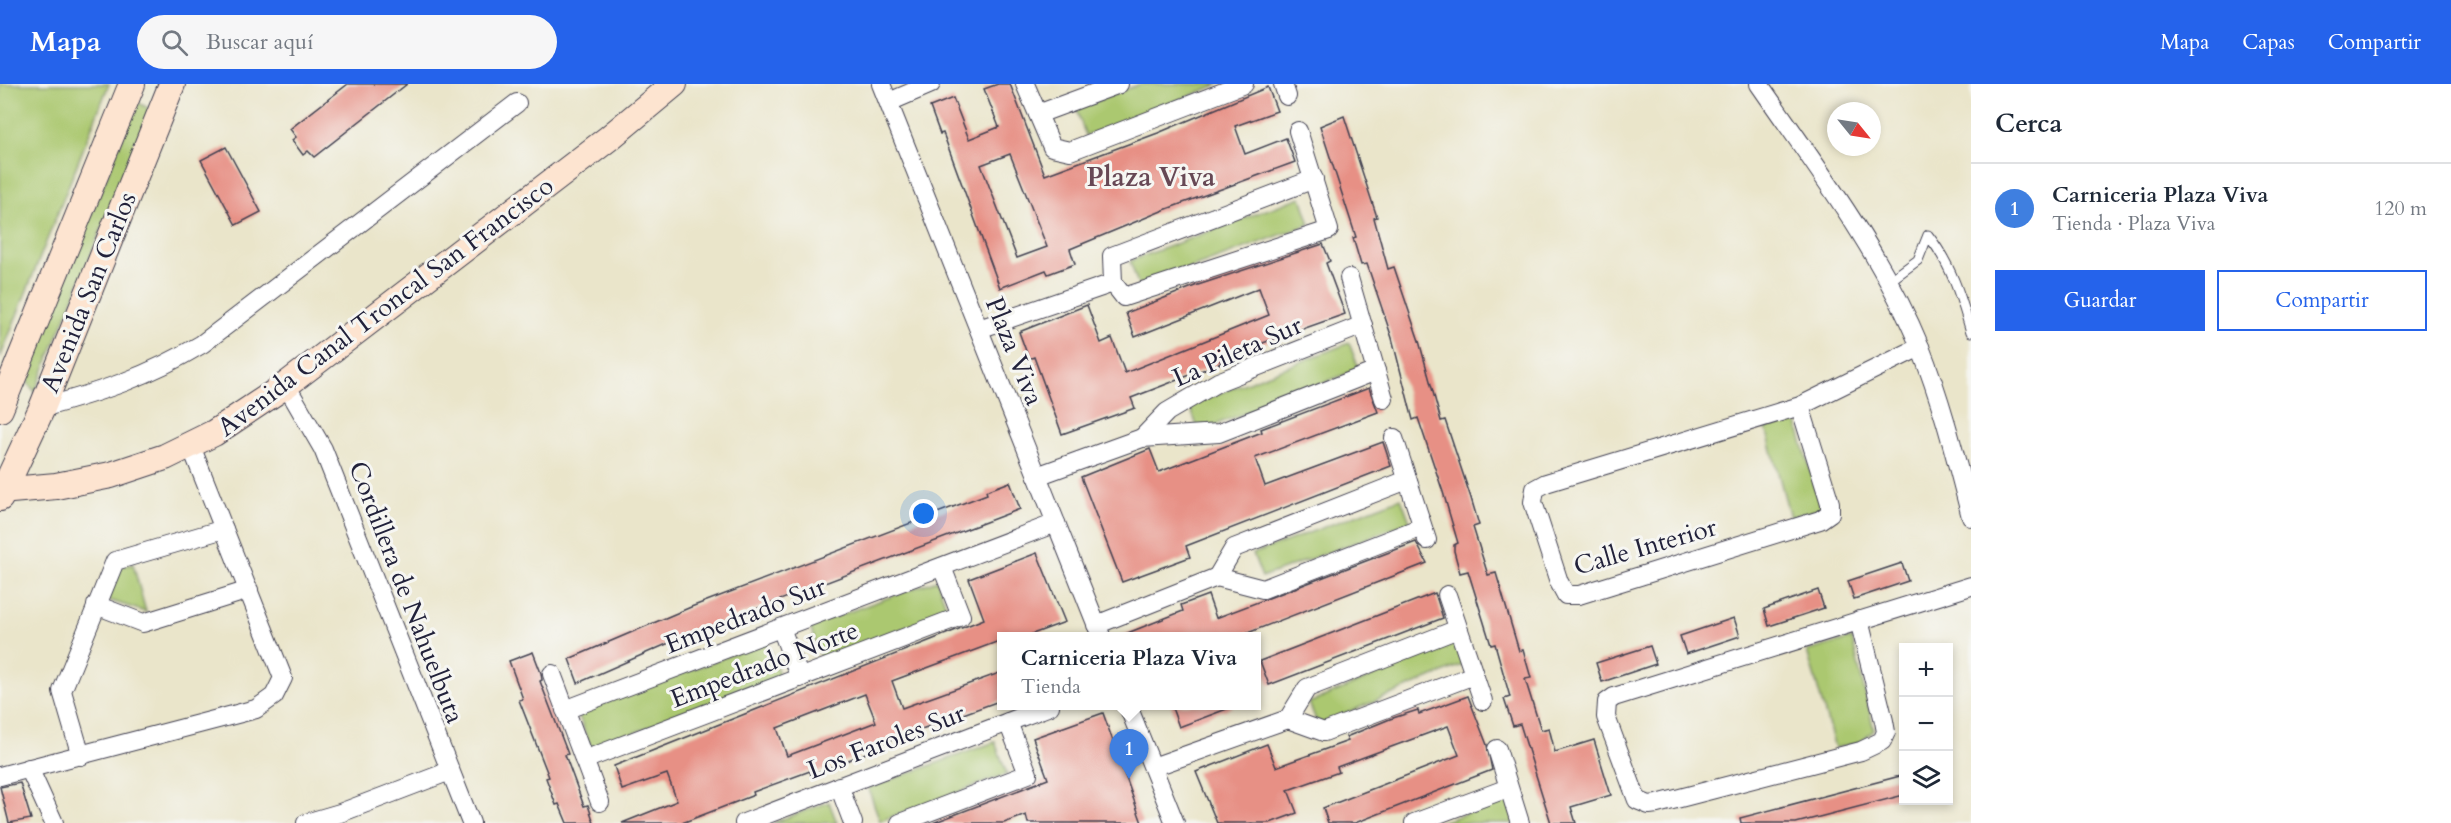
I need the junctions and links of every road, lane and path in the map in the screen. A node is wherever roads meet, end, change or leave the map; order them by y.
1 (133, 84) edge
2 (674, 84) edge
3 (881, 84) edge
4 (931, 84) edge
5 (1025, 84) edge
6 (1119, 84) edge
7 (1244, 84) edge
8 (1759, 84) edge
9 (169, 91) edge
10 (889, 102) junction
11 (517, 103) dead end
12 (1038, 114) junction
13 (1298, 131) dead end
14 (1314, 180) junction
15 (1349, 278) dead end
16 (1888, 282) junction
17 (1113, 283) junction
18 (1363, 325) junction
19 (979, 329) junction
20 (1971, 332) edge
21 (1920, 347) junction
22 (1376, 371) junction
23 (286, 385) junction
24 (1384, 399) dead end
25 (1800, 406) junction
26 (42, 408) junction
27 (0, 409) edge
28 (1142, 438) junction
29 (1394, 438) dead end
30 (191, 446) junction
31 (1037, 476) junction
32 (1407, 480) junction
33 (1, 493) edge
34 (1971, 517) edge
35 (1056, 523) junction
36 (224, 529) junction
37 (942, 567) junction
38 (1218, 577) junction
39 (1971, 586) edge
40 (249, 590) junction
41 (1447, 595) dead end
42 (96, 605) junction
43 (1859, 620) junction
44 (781, 628) junction
45 (1458, 629) junction
46 (1099, 630) edge
47 (552, 674) dead end
48 (1474, 675) junction
49 (800, 678) junction
50 (1483, 701) dead end
51 (565, 710) junction
52 (1038, 710) edge
53 (1130, 710) edge
54 (1288, 719) junction
55 (1008, 722) junction
56 (1497, 749) dead end
57 (81, 756) junction
58 (584, 760) junction
59 (1153, 767) junction
60 (29, 768) junction
61 (450, 771) junction
62 (0, 776) edge
63 (840, 786) junction
64 (1508, 788) junction
65 (600, 802) dead end
66 (341, 818) edge
67 (54, 823) edge
68 (306, 823) edge
69 (471, 823) edge
70 (744, 823) edge
71 (854, 823) edge
72 (900, 823) edge
73 (1175, 823) edge
74 (1414, 823) edge
75 (1520, 823) edge

1 - 9 street
1 - 27 street, Avenida San Carlos
2 - 23 street, Avenida Canal Troncal San Francisco
3 - 10 street, Plaza Viva
4 - 10 street
5 - 12 street
6 - 12 street
7 - 12 street
8 - 16 street
9 - 26 street, Avenida San Carlos
10 - 19 street, Plaza Viva
11 - 26 street
13 - 14 street
14 - 17 street
14 - 17 street
15 - 18 street
16 - 20 lane
16 - 21 street
17 - 19 street
18 - 22 street
18 - 28 street, La Pileta Sur
19 - 31 street, Plaza Viva
21 - 25 street, Calle Interior
21 - 34 street
22 - 24 street
22 - 28 street
23 - 30 street, Avenida Canal Troncal San Francisco
23 - 61 street, Cordillera de Nahuelbuta
25 - 25 street, Calle Interior
26 - 27 street
26 - 33 street, Avenida San Carlos
28 - 31 street
29 - 32 street
30 - 33 street, Avenida Canal Troncal San Francisco
30 - 36 street
31 - 35 street, Plaza Viva
32 - 38 street
32 - 38 street
35 - 37 street, Empedrado Sur
35 - 46 street, Plaza Viva
36 - 40 street
36 - 42 street
37 - 44 street, Empedrado Sur
37 - 49 street, Empedrado Norte
38 - 46 street
39 - 43 street
40 - 42 street
40 - 57 street
41 - 45 street
42 - 57 street
43 - 43 street
44 - 49 street
44 - 51 street, Empedrado Sur
45 - 48 street
45 - 54 street
47 - 51 street
48 - 50 street
48 - 54 street
49 - 58 street, Empedrado Norte
51 - 58 street
52 - 55 street, Los Faroles Sur
53 - 59 street
54 - 59 street
55 - 63 street, Los Faroles Sur
55 - 72 street
56 - 64 street
57 - 60 street
58 - 65 street
59 - 73 street
60 - 62 street
60 - 67 street
61 - 66 street
61 - 69 street, Cordillera de Nahuelbuta
63 - 70 street, Los Faroles Sur
63 - 71 street
64 - 74 street
64 - 75 street
66 - 68 street

